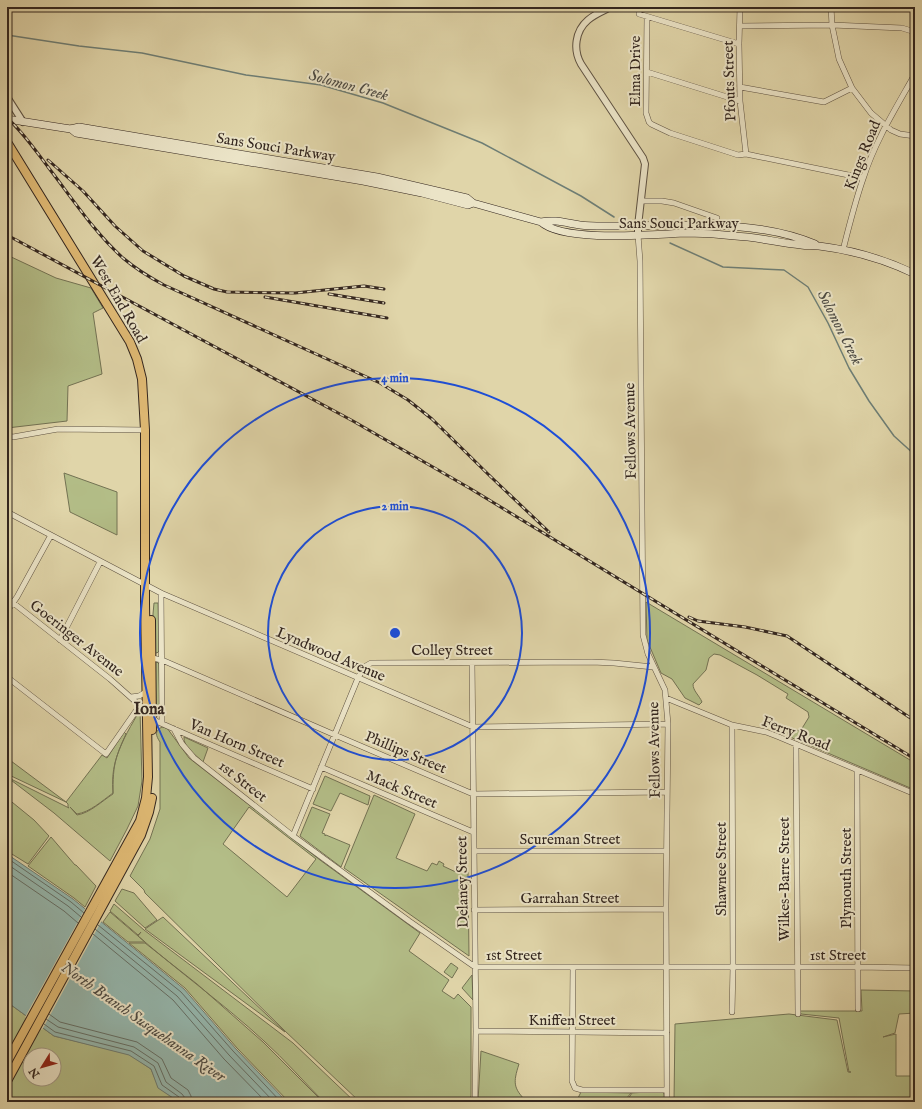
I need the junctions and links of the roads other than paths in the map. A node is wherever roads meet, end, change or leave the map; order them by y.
1 (611, 7) edge
2 (639, 7) edge
3 (740, 7) edge
4 (831, 7) edge
5 (647, 17) junction
6 (832, 25) junction
7 (740, 26) junction
8 (915, 32) edge
9 (739, 44) junction
10 (647, 72) junction
11 (915, 74) edge
12 (740, 87) junction
13 (852, 88) junction
14 (7, 97) edge
15 (740, 101) junction
16 (7, 119) edge
17 (23, 122) junction
18 (886, 125) junction
19 (915, 136) edge
20 (7, 142) edge
21 (746, 154) junction
22 (863, 178) junction
23 (641, 201) junction
24 (717, 218) dead end
25 (541, 222) junction
26 (638, 226) junction
27 (638, 235) junction
28 (818, 245) junction
29 (843, 250) junction
30 (915, 274) edge
31 (145, 430) junction
32 (7, 436) edge
33 (7, 512) edge
34 (51, 536) junction
35 (100, 562) junction
36 (146, 586) junction
37 (161, 593) junction
38 (7, 598) edge
39 (13, 603) junction
40 (7, 611) edge
41 (60, 640) junction
42 (152, 658) junction
43 (162, 660) junction
44 (472, 662) junction
45 (653, 667) junction
46 (7, 677) edge
47 (358, 678) junction
48 (146, 692) junction
49 (131, 697) junction
50 (666, 698) junction
51 (136, 711) dead end
52 (149, 714) junction
53 (162, 723) junction
54 (668, 724) junction
55 (732, 725) junction
56 (473, 727) junction
57 (174, 729) junction
58 (152, 733) junction
59 (334, 735) junction
60 (796, 745) junction
61 (322, 767) junction
62 (857, 771) junction
63 (313, 789) junction
64 (667, 792) junction
65 (473, 794) junction
66 (915, 794) edge
67 (473, 832) junction
68 (293, 836) junction
69 (474, 851) junction
70 (666, 851) junction
71 (666, 909) junction
72 (474, 910) junction
73 (475, 967) junction
74 (573, 967) junction
75 (667, 967) junction
76 (733, 967) junction
77 (858, 967) junction
78 (796, 968) junction
79 (915, 968) edge
80 (858, 1009) dead end
81 (732, 1012) dead end
82 (798, 1014) dead end
83 (476, 1031) junction
84 (573, 1032) junction
85 (667, 1033) junction
86 (7, 1062) edge
87 (7, 1081) edge
88 (667, 1090) junction
89 (473, 1102) edge
90 (667, 1102) edge

1 - 23 street
2 - 5 street, Elma Drive
3 - 7 street, Pfouts Street
4 - 6 street
5 - 9 street
5 - 10 street, Elma Drive
6 - 7 street
6 - 8 street
6 - 13 street
7 - 9 street, Pfouts Street
9 - 12 street, Pfouts Street
10 - 15 street
10 - 21 street, Elma Drive
11 - 18 street, Kings Road
12 - 13 street
12 - 15 street, Pfouts Street
13 - 18 street
14 - 17 street
15 - 21 street, Pfouts Street
16 - 17 main road, Sans Souci Parkway
17 - 25 main road, Sans Souci Parkway
18 - 19 street
18 - 22 street, Kings Road
20 - 31 main road, West End Road
21 - 22 street
22 - 29 street, Kings Road
23 - 24 street
23 - 26 street
25 - 26 main road, Sans Souci Parkway
25 - 27 main road, Sans Souci Parkway
26 - 27 street
26 - 28 main road, Sans Souci Parkway
27 - 28 main road, Sans Souci Parkway
27 - 45 street, Fellows Avenue
28 - 29 main road, Sans Souci Parkway
29 - 30 main road, Sans Souci Parkway
31 - 32 street
31 - 36 main road, West End Road
33 - 34 street, Lyndwood Avenue
34 - 35 street, Lyndwood Avenue
34 - 39 street
35 - 36 street, Lyndwood Avenue
35 - 41 street
36 - 37 street, Lyndwood Avenue
36 - 42 main road, West End Road
36 - 48 main road, West End Road
37 - 43 street
37 - 47 street, Lyndwood Avenue
38 - 39 street, Goeringer Avenue
39 - 40 street
39 - 41 street, Goeringer Avenue
41 - 49 street, Goeringer Avenue
42 - 43 street, Phillips Street
42 - 52 main road, West End Road
43 - 53 street
43 - 59 street, Phillips Street
44 - 45 street, Colley Street
44 - 47 street, Colley Street
44 - 56 street, Delaney Street
45 - 50 street, Fellows Avenue
46 - 51 street
47 - 56 street, Lyndwood Avenue
47 - 59 street, Colley Street
48 - 49 street, Goeringer Avenue
48 - 52 main road, West End Road
49 - 52 street, Goeringer Avenue
50 - 54 street, Fellows Avenue
50 - 55 street, Ferry Road
52 - 53 street, Van Horn Street
52 - 58 main road, West End Road
52 - 86 main road, West End Road
53 - 57 street, Van Horn Street
53 - 58 street
54 - 56 street, Lyndwood Avenue
54 - 64 street, Fellows Avenue
55 - 60 street, Ferry Road
55 - 76 street, Shawnee Street
56 - 65 street, Delaney Street
57 - 63 street, Van Horn Street
57 - 68 street, 1st Street
58 - 87 main road, West End Road
59 - 61 street, Colley Street
59 - 65 street, Phillips Street
60 - 62 street, Ferry Road
60 - 78 street, Wilkes-Barre Street
61 - 63 street, Colley Street
61 - 67 street, Mack Street
62 - 66 street, Ferry Road
62 - 77 street, Plymouth Street
63 - 68 street, Colley Street
64 - 65 street, Phillips Street
64 - 70 street, Fellows Avenue
65 - 67 street, Delaney Street
67 - 69 street, Delaney Street
68 - 73 street, 1st Street
69 - 70 street, Scureman Street
69 - 72 street, Delaney Street
70 - 71 street, Fellows Avenue
71 - 72 street, Garrahan Street
71 - 75 street, Fellows Avenue
72 - 73 street, Delaney Street
73 - 74 street, 1st Street
73 - 83 street, Delaney Street
74 - 75 street, 1st Street
74 - 84 street
75 - 76 street, 1st Street
75 - 85 street, Fellows Avenue
76 - 78 street, 1st Street
76 - 81 street, Shawnee Street
77 - 78 street, 1st Street
77 - 79 street, 1st Street
77 - 80 street, Plymouth Street
78 - 82 street, Wilkes-Barre Street
83 - 84 street, Kniffen Street
83 - 89 street, Delaney Street
84 - 85 street, Kniffen Street
84 - 88 street
85 - 88 street, Fellows Avenue
88 - 90 street, Fellows Avenue

